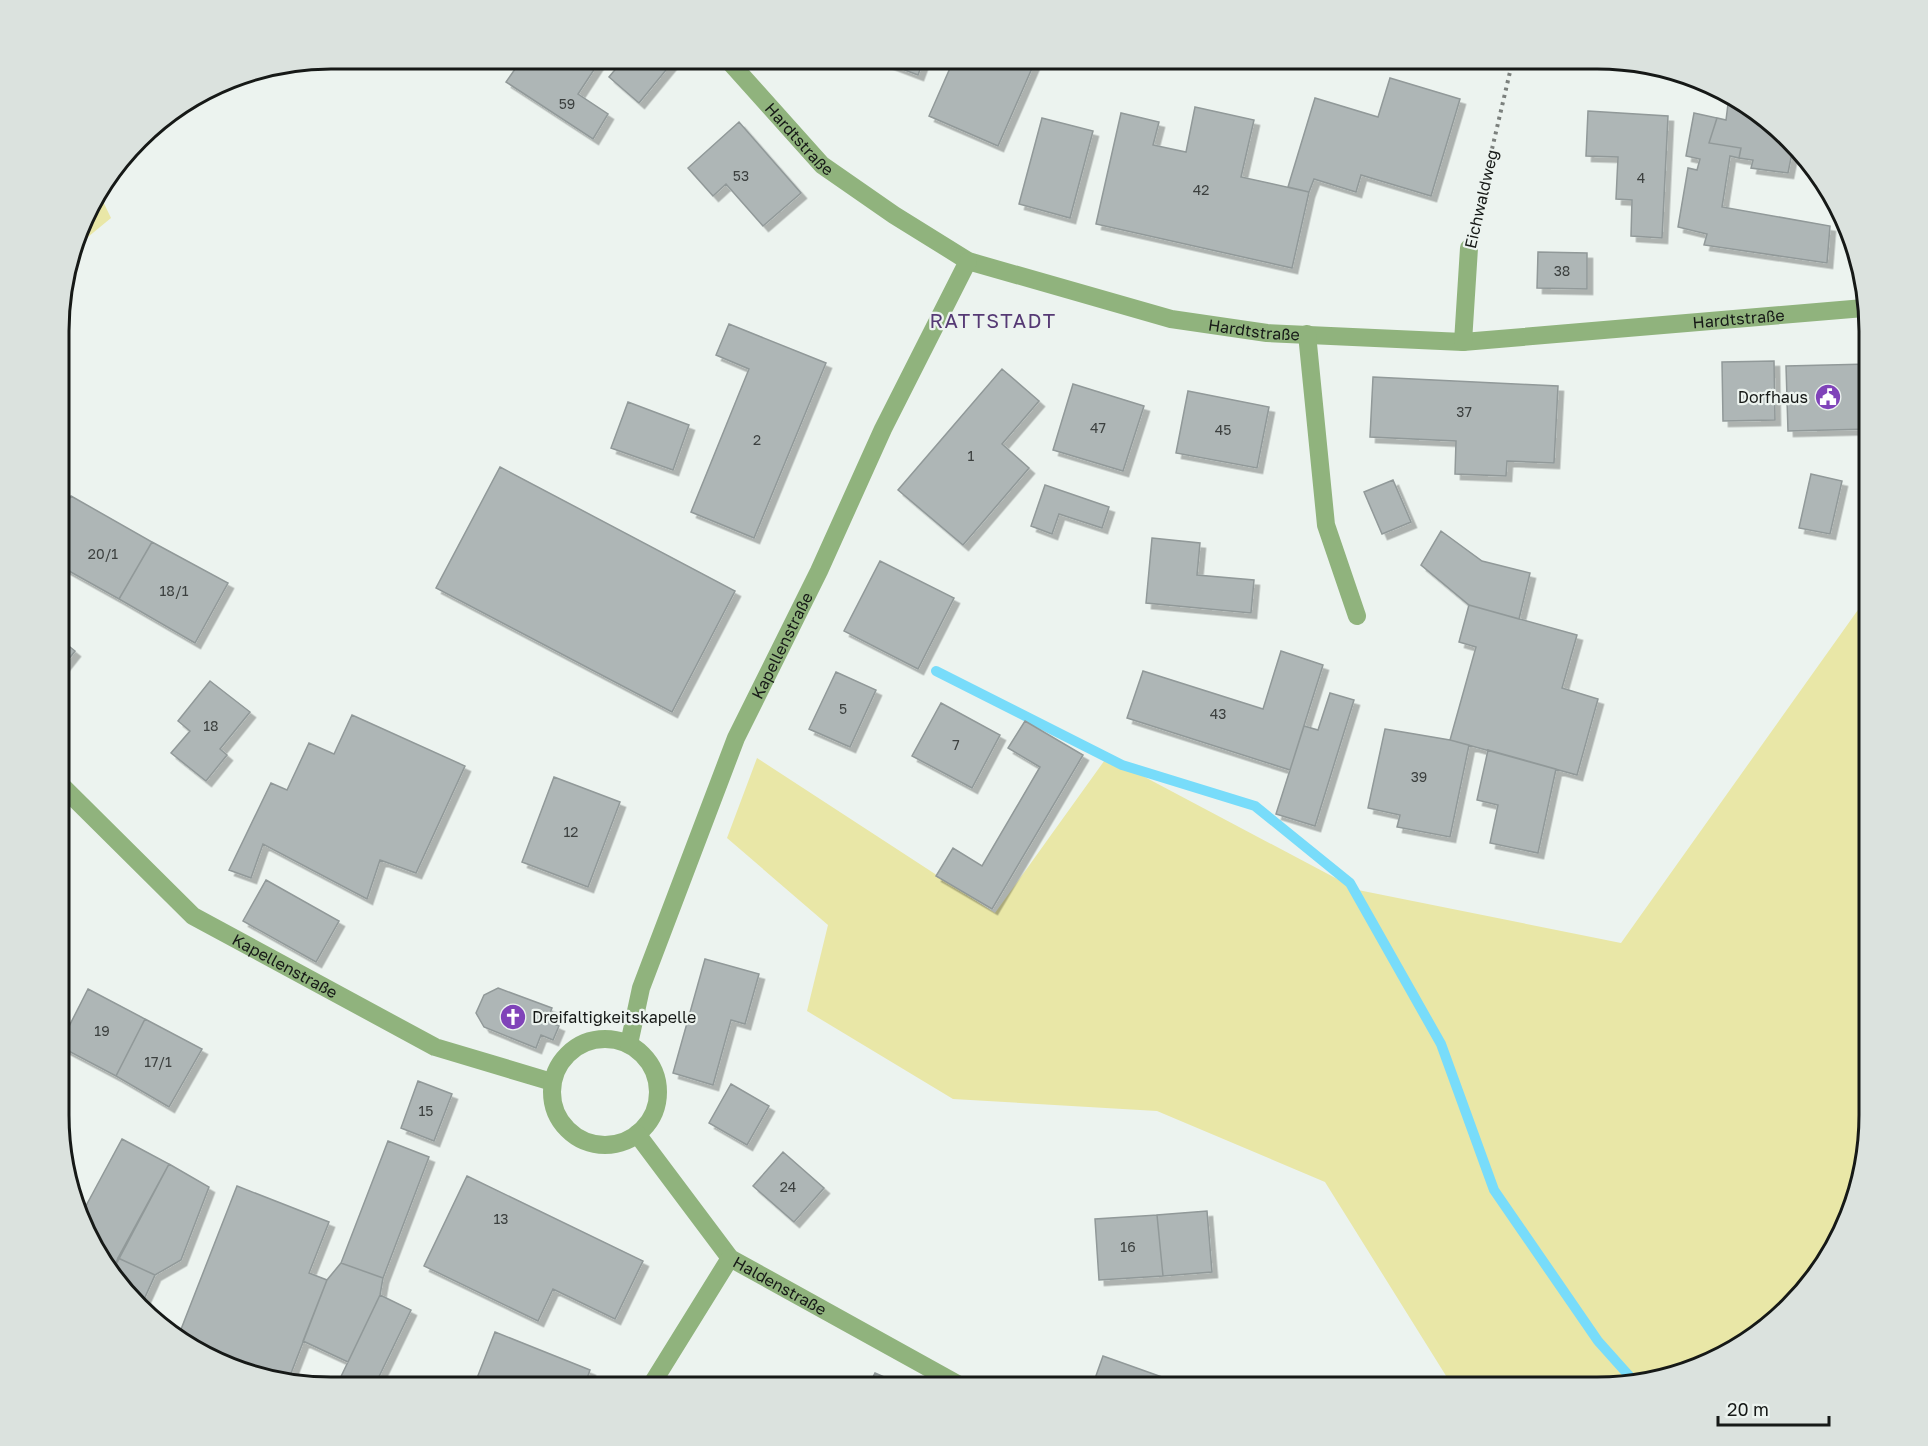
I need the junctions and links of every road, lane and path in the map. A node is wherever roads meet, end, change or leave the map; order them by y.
1 (736, 69) edge
2 (1511, 69) edge
3 (1469, 248) joint
4 (968, 261) junction
5 (1858, 309) edge
6 (1306, 334) junction
7 (1463, 342) junction
8 (1357, 616) dead end
9 (69, 793) edge
10 (629, 1044) junction
11 (552, 1082) junction
12 (637, 1134) junction
13 (730, 1257) junction
14 (656, 1377) edge
15 (945, 1377) edge

1 - 4 street, Hardtstraße
2 - 3 path, Eichwaldweg
3 - 7 street, Eichwaldweg
4 - 6 street, Hardtstraße
4 - 10 street, Kapellenstraße
5 - 7 street, Hardtstraße
6 - 7 street, Hardtstraße
6 - 8 street
9 - 11 street, Kapellenstraße
10 - 11 street
10 - 12 street
11 - 12 street
12 - 13 street, Haldenstraße
13 - 14 street
13 - 15 street, Haldenstraße

